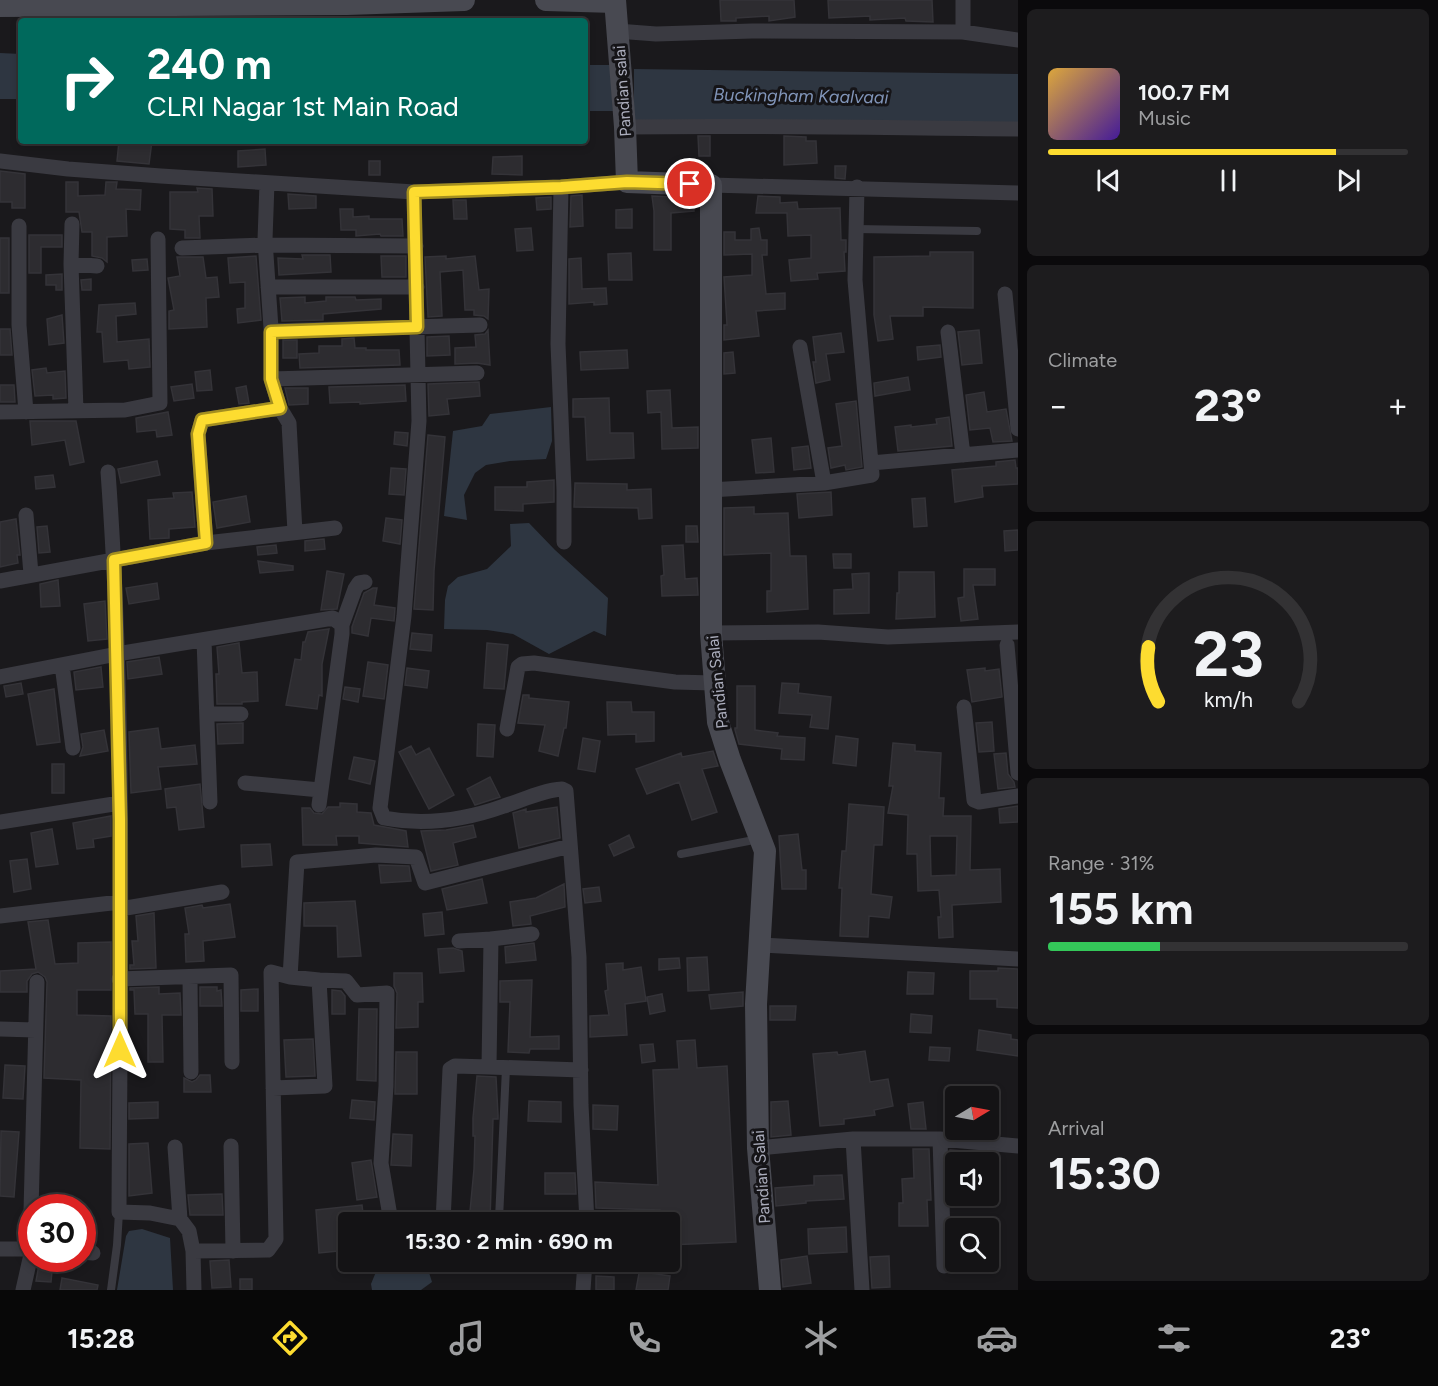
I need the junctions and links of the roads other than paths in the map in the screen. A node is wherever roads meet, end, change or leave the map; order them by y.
1 (464, 0) edge
2 (546, 0) edge
3 (963, 0) edge
4 (615, 1) edge
5 (180, 2) edge
6 (347, 2) edge
7 (0, 6) edge
8 (617, 31) junction
9 (963, 32) junction
10 (1018, 40) edge
11 (625, 127) junction
12 (1018, 129) edge
13 (0, 161) edge
14 (627, 182) junction
15 (267, 183) junction
16 (711, 185) junction
17 (561, 187) junction
18 (857, 188) junction
19 (414, 192) junction
20 (1018, 193) edge
21 (72, 224) dead end
22 (19, 226) dead end
23 (856, 229) junction
24 (977, 231) dead end
25 (158, 239) dead end
26 (266, 245) junction
27 (416, 246) junction
28 (182, 248) dead end
29 (71, 264) junction
30 (97, 266) dead end
31 (417, 286) junction
32 (268, 287) junction
33 (1005, 294) dead end
34 (480, 325) dead end
35 (417, 327) junction
36 (271, 332) junction
37 (948, 332) dead end
38 (800, 347) dead end
39 (477, 374) dead end
40 (418, 375) junction
41 (271, 379) junction
42 (280, 408) junction
43 (76, 411) junction
44 (0, 412) edge
45 (26, 412) junction
46 (1018, 429) edge
47 (1018, 450) edge
48 (963, 455) junction
49 (871, 463) junction
50 (108, 472) dead end
51 (824, 483) junction
52 (710, 490) junction
53 (26, 515) dead end
54 (336, 528) dead end
55 (295, 532) junction
56 (564, 542) dead end
57 (206, 543) junction
58 (114, 560) junction
59 (31, 574) junction
60 (0, 581) edge
61 (365, 582) dead end
62 (342, 625) junction
63 (1018, 632) edge
64 (711, 633) junction
65 (204, 640) junction
66 (1006, 645) dead end
67 (117, 654) junction
68 (62, 665) junction
69 (0, 677) edge
70 (714, 683) junction
71 (964, 706) dead end
72 (207, 714) junction
73 (241, 714) dead end
74 (507, 729) dead end
75 (73, 748) dead end
76 (1018, 773) edge
77 (245, 783) dead end
78 (1018, 796) edge
79 (210, 802) dead end
80 (120, 803) junction
81 (0, 822) edge
82 (761, 839) junction
83 (570, 846) junction
84 (681, 854) dead end
85 (222, 892) dead end
86 (120, 905) junction
87 (0, 916) edge
88 (532, 934) dead end
89 (491, 939) junction
90 (459, 941) dead end
91 (760, 945) junction
92 (1018, 959) edge
93 (290, 977) junction
94 (190, 978) junction
95 (119, 979) junction
96 (319, 980) junction
97 (37, 982) dead end
98 (0, 1029) edge
99 (35, 1030) junction
100 (232, 1062) dead end
101 (489, 1067) junction
102 (506, 1068) junction
103 (581, 1070) junction
104 (191, 1072) dead end
105 (273, 1088) junction
106 (853, 1138) junction
107 (940, 1139) junction
108 (231, 1146) dead end
109 (1018, 1146) edge
110 (175, 1147) dead end
111 (758, 1148) junction
112 (32, 1194) edge
113 (119, 1212) junction
114 (389, 1212) edge
115 (443, 1212) edge
116 (499, 1212) edge
117 (587, 1212) edge
118 (180, 1219) junction
119 (0, 1249) edge
120 (18, 1250) edge
121 (193, 1251) junction
122 (233, 1251) junction
123 (944, 1266) dead end
124 (27, 1272) edge
125 (584, 1272) edge
126 (23, 1290) edge
127 (111, 1290) edge
128 (194, 1290) edge
129 (583, 1290) edge
130 (770, 1290) edge
131 (862, 1290) edge

1 - 6 street
2 - 4 street
3 - 9 street
4 - 8 street, Pandian salai
5 - 6 street
5 - 7 street
8 - 9 street
8 - 11 street, Pandian salai
9 - 10 street
11 - 12 street
11 - 14 street, Pandian salai
13 - 15 street
14 - 16 street
14 - 17 street
15 - 19 street
15 - 26 street
16 - 18 street
16 - 52 street, Pandian Salai
17 - 19 street
17 - 56 street
18 - 20 street
18 - 23 street
19 - 27 street
21 - 29 street
22 - 45 street
23 - 24 lane
23 - 49 street
25 - 43 street
26 - 27 street
26 - 28 street
26 - 32 street
27 - 31 street
29 - 30 street
29 - 43 street
31 - 32 street
31 - 35 street
32 - 36 street
33 - 46 street
34 - 35 street
35 - 36 street
35 - 40 street
36 - 41 street
37 - 48 street
38 - 51 street
39 - 40 street
40 - 41 street
40 - 83 street
41 - 42 street
42 - 55 street
42 - 57 street
43 - 45 street
44 - 45 street
47 - 48 street
48 - 49 street
49 - 51 street
50 - 58 street
51 - 52 street
52 - 64 street, Pandian Salai
53 - 59 street
54 - 55 street
55 - 57 street
57 - 58 street
58 - 59 street
58 - 67 street
59 - 60 street
61 - 62 street
62 - 65 street
62 - 77 street
63 - 64 street
64 - 70 street, Pandian Salai
65 - 67 street
65 - 72 street
66 - 76 street
67 - 68 street
67 - 80 street
68 - 69 street
68 - 75 street
70 - 74 street
70 - 82 street, Pandian Salai
71 - 78 street
72 - 73 street
72 - 79 street
80 - 81 street
80 - 86 street
82 - 84 lane
82 - 91 street, Pandian Salai
83 - 93 street
83 - 103 street
85 - 86 street
86 - 87 street
86 - 95 street
88 - 89 street
89 - 90 street
89 - 101 street
91 - 92 street
91 - 111 street, Pandian Salai
93 - 96 street
93 - 105 street
94 - 95 street
94 - 100 street
94 - 104 street
95 - 113 street
96 - 105 street
96 - 114 street
97 - 99 street
98 - 99 street
99 - 112 street
101 - 102 street
101 - 115 street
102 - 103 street
102 - 116 lane
103 - 117 street
105 - 122 street
106 - 107 street
106 - 111 street
106 - 131 street
107 - 109 street
107 - 123 street
108 - 122 street
110 - 118 street
111 - 130 street, Pandian Salai
113 - 118 street
113 - 127 lane
118 - 121 street
119 - 120 street
121 - 122 street
121 - 128 street
124 - 126 street
125 - 129 street

